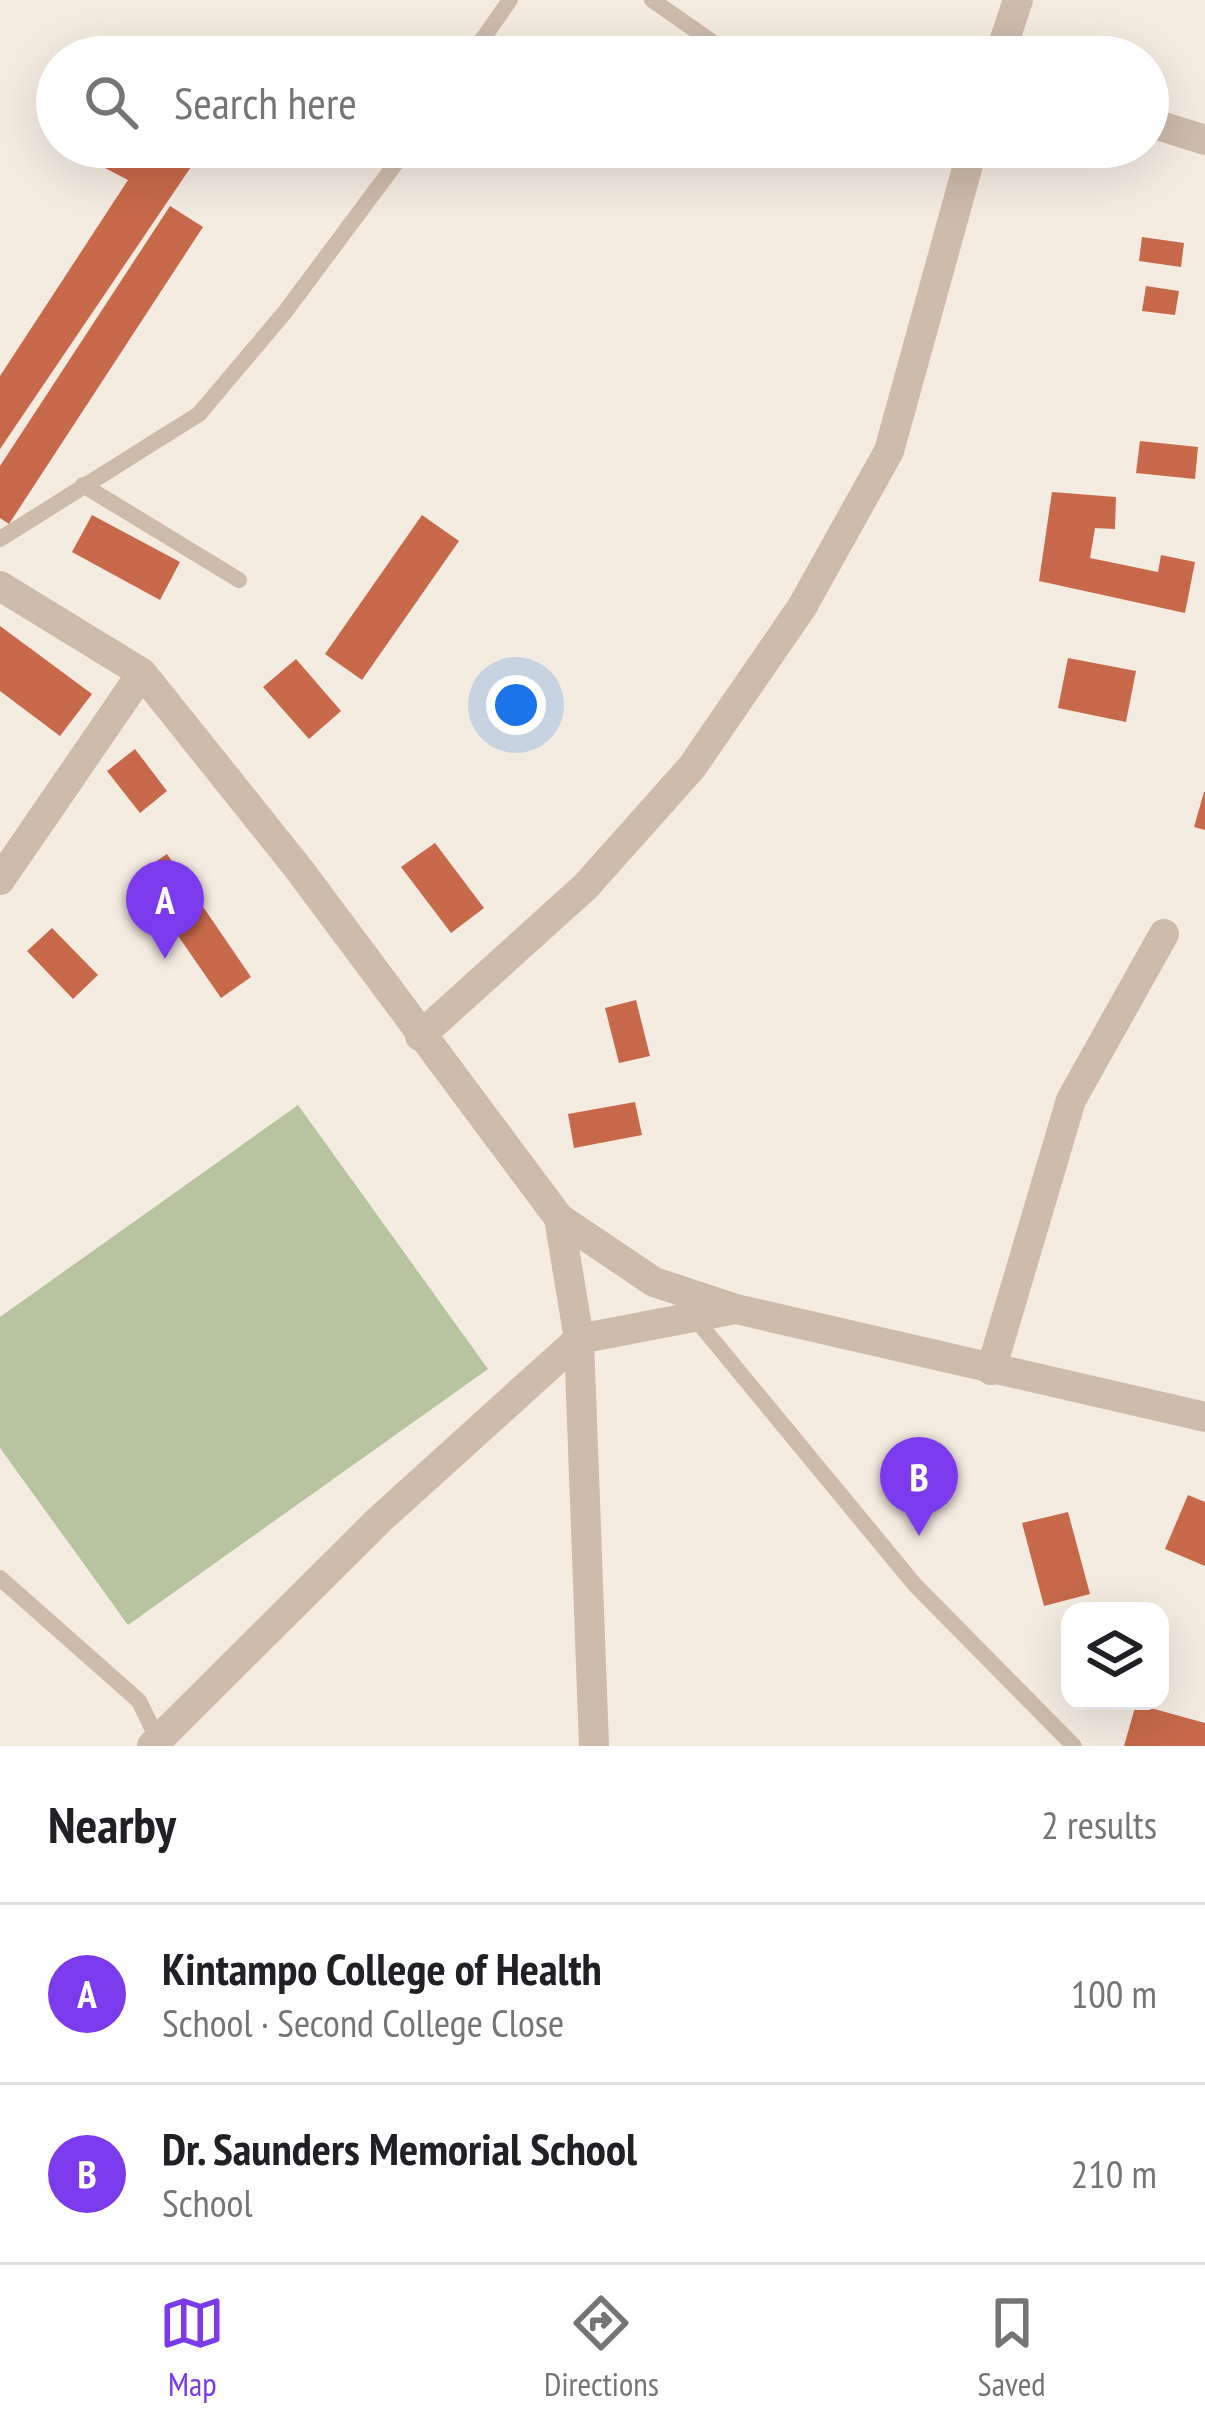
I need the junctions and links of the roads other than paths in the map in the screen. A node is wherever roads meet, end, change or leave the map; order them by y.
1 (510, 0) edge
2 (652, 0) edge
3 (1018, 0) edge
4 (485, 36) edge
5 (704, 36) edge
6 (1006, 36) edge
7 (1169, 129) edge
8 (1205, 140) edge
9 (393, 168) edge
10 (967, 168) edge
11 (83, 485) junction
12 (0, 539) edge
13 (239, 580) dead end
14 (0, 586) edge
15 (142, 674) junction
16 (0, 880) edge
17 (1164, 934) dead end
18 (420, 1036) junction
19 (559, 1218) junction
20 (736, 1309) junction
21 (693, 1316) junction
22 (580, 1339) junction
23 (992, 1370) junction
24 (1205, 1417) edge
25 (0, 1578) edge
26 (155, 1743) edge
27 (594, 1746) edge
28 (1074, 1746) edge

1 - 4 lane
2 - 5 lane
3 - 6 street
7 - 8 street
9 - 11 lane
10 - 18 street
11 - 12 lane
11 - 13 lane
14 - 15 street
15 - 16 street
15 - 18 street
17 - 23 street
18 - 19 street
19 - 20 street
19 - 22 street
20 - 21 street
20 - 23 street
21 - 22 street
21 - 28 lane
22 - 26 street
22 - 27 street
23 - 24 street
25 - 26 lane

